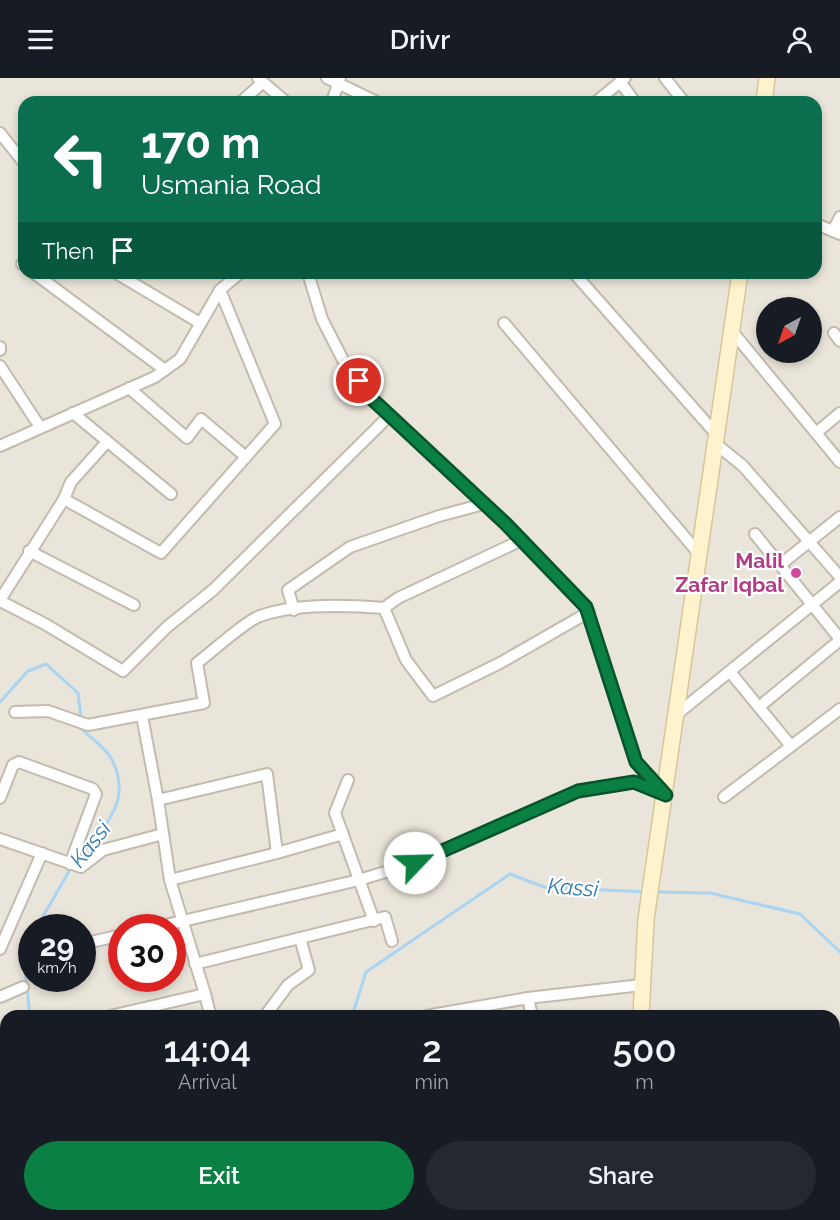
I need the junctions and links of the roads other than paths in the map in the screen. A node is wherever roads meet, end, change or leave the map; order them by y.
1 (327, 78) edge
2 (665, 78) edge
3 (767, 78) edge
4 (260, 80) edge
5 (623, 80) edge
6 (339, 81) edge
7 (246, 96) edge
8 (279, 96) edge
9 (334, 96) edge
10 (366, 96) edge
11 (603, 96) edge
12 (632, 96) edge
13 (679, 96) edge
14 (765, 96) edge
15 (0, 133) edge
16 (18, 156) edge
17 (840, 217) edge
18 (822, 226) edge
19 (836, 232) edge
20 (42, 279) edge
21 (126, 279) edge
22 (233, 279) edge
23 (310, 279) edge
24 (579, 279) edge
25 (739, 279) edge
26 (220, 290) junction
27 (200, 323) junction
28 (504, 323) dead end
29 (731, 330) junction
30 (0, 366) edge
31 (165, 370) junction
32 (129, 388) junction
33 (73, 413) junction
34 (840, 413) edge
35 (390, 415) junction
36 (40, 427) junction
37 (816, 433) junction
38 (716, 439) junction
39 (106, 443) junction
40 (1, 444) edge
41 (246, 457) junction
42 (840, 462) edge
43 (171, 494) dead end
44 (64, 499) junction
45 (484, 504) junction
46 (840, 517) edge
47 (755, 534) dead end
48 (522, 540) junction
49 (810, 541) junction
50 (29, 551) junction
51 (700, 555) junction
52 (780, 565) junction
53 (840, 577) edge
54 (840, 582) edge
55 (0, 600) edge
56 (134, 605) dead end
57 (812, 605) junction
58 (384, 608) junction
59 (294, 610) junction
60 (589, 612) junction
61 (840, 640) edge
62 (730, 672) junction
63 (759, 707) junction
64 (840, 709) edge
65 (15, 712) dead end
66 (677, 714) junction
67 (142, 716) junction
68 (791, 746) junction
69 (348, 780) dead end
70 (666, 795) junction
71 (724, 797) dead end
72 (0, 798) edge
73 (158, 800) junction
74 (163, 834) junction
75 (343, 834) junction
76 (0, 839) edge
77 (42, 853) junction
78 (276, 853) junction
79 (75, 865) junction
80 (359, 879) junction
81 (170, 880) junction
82 (179, 914) edge
83 (186, 921) edge
84 (374, 921) junction
85 (186, 937) edge
86 (300, 938) junction
87 (392, 941) dead end
88 (0, 949) edge
89 (195, 964) junction
90 (641, 985) junction
91 (18, 989) edge
92 (205, 994) junction
93 (0, 997) edge
94 (528, 998) junction
95 (136, 1010) edge
96 (209, 1010) edge
97 (269, 1010) edge
98 (460, 1010) edge
99 (531, 1010) edge
100 (641, 1010) edge

1 - 6 street
2 - 13 street
3 - 14 main road
4 - 7 street
4 - 8 street
5 - 11 street
5 - 12 street
6 - 9 street
6 - 10 street
15 - 16 street
17 - 19 street
18 - 19 street
20 - 31 street
21 - 27 street
22 - 26 street
23 - 35 street
24 - 38 street
25 - 29 main road
26 - 27 street
26 - 41 street
27 - 31 street
28 - 51 street
29 - 37 street
29 - 38 main road
30 - 36 street
31 - 32 street
32 - 33 street
32 - 41 street
33 - 36 street
33 - 39 street
34 - 37 street
35 - 45 street
35 - 55 street
36 - 40 street
37 - 42 street
38 - 49 street
38 - 51 main road
39 - 43 street
39 - 44 street
41 - 44 street
44 - 50 street
45 - 48 street
45 - 59 street
46 - 49 street
47 - 52 street
48 - 58 street
48 - 60 street
49 - 52 street
49 - 53 street
50 - 55 street
50 - 56 street
51 - 66 main road
52 - 57 street
54 - 57 street
57 - 61 street
57 - 62 street
58 - 59 street
58 - 60 street
59 - 67 street
60 - 70 street
61 - 63 street
62 - 63 street
62 - 66 street
63 - 68 street
64 - 68 street
65 - 67 street
66 - 70 main road
67 - 73 street
68 - 71 street
69 - 75 street
70 - 80 street
70 - 90 main road
72 - 79 street
73 - 74 street
73 - 78 street
74 - 79 street
74 - 81 street
75 - 78 street
75 - 80 street
76 - 77 street
77 - 79 street
77 - 88 street
78 - 81 street
80 - 83 street
80 - 84 street
81 - 82 street
84 - 86 street
84 - 87 street
85 - 89 street
86 - 89 street
86 - 97 street
89 - 92 street
90 - 94 street
90 - 100 main road
91 - 93 street
92 - 95 street
92 - 96 street
94 - 98 street
94 - 99 street

